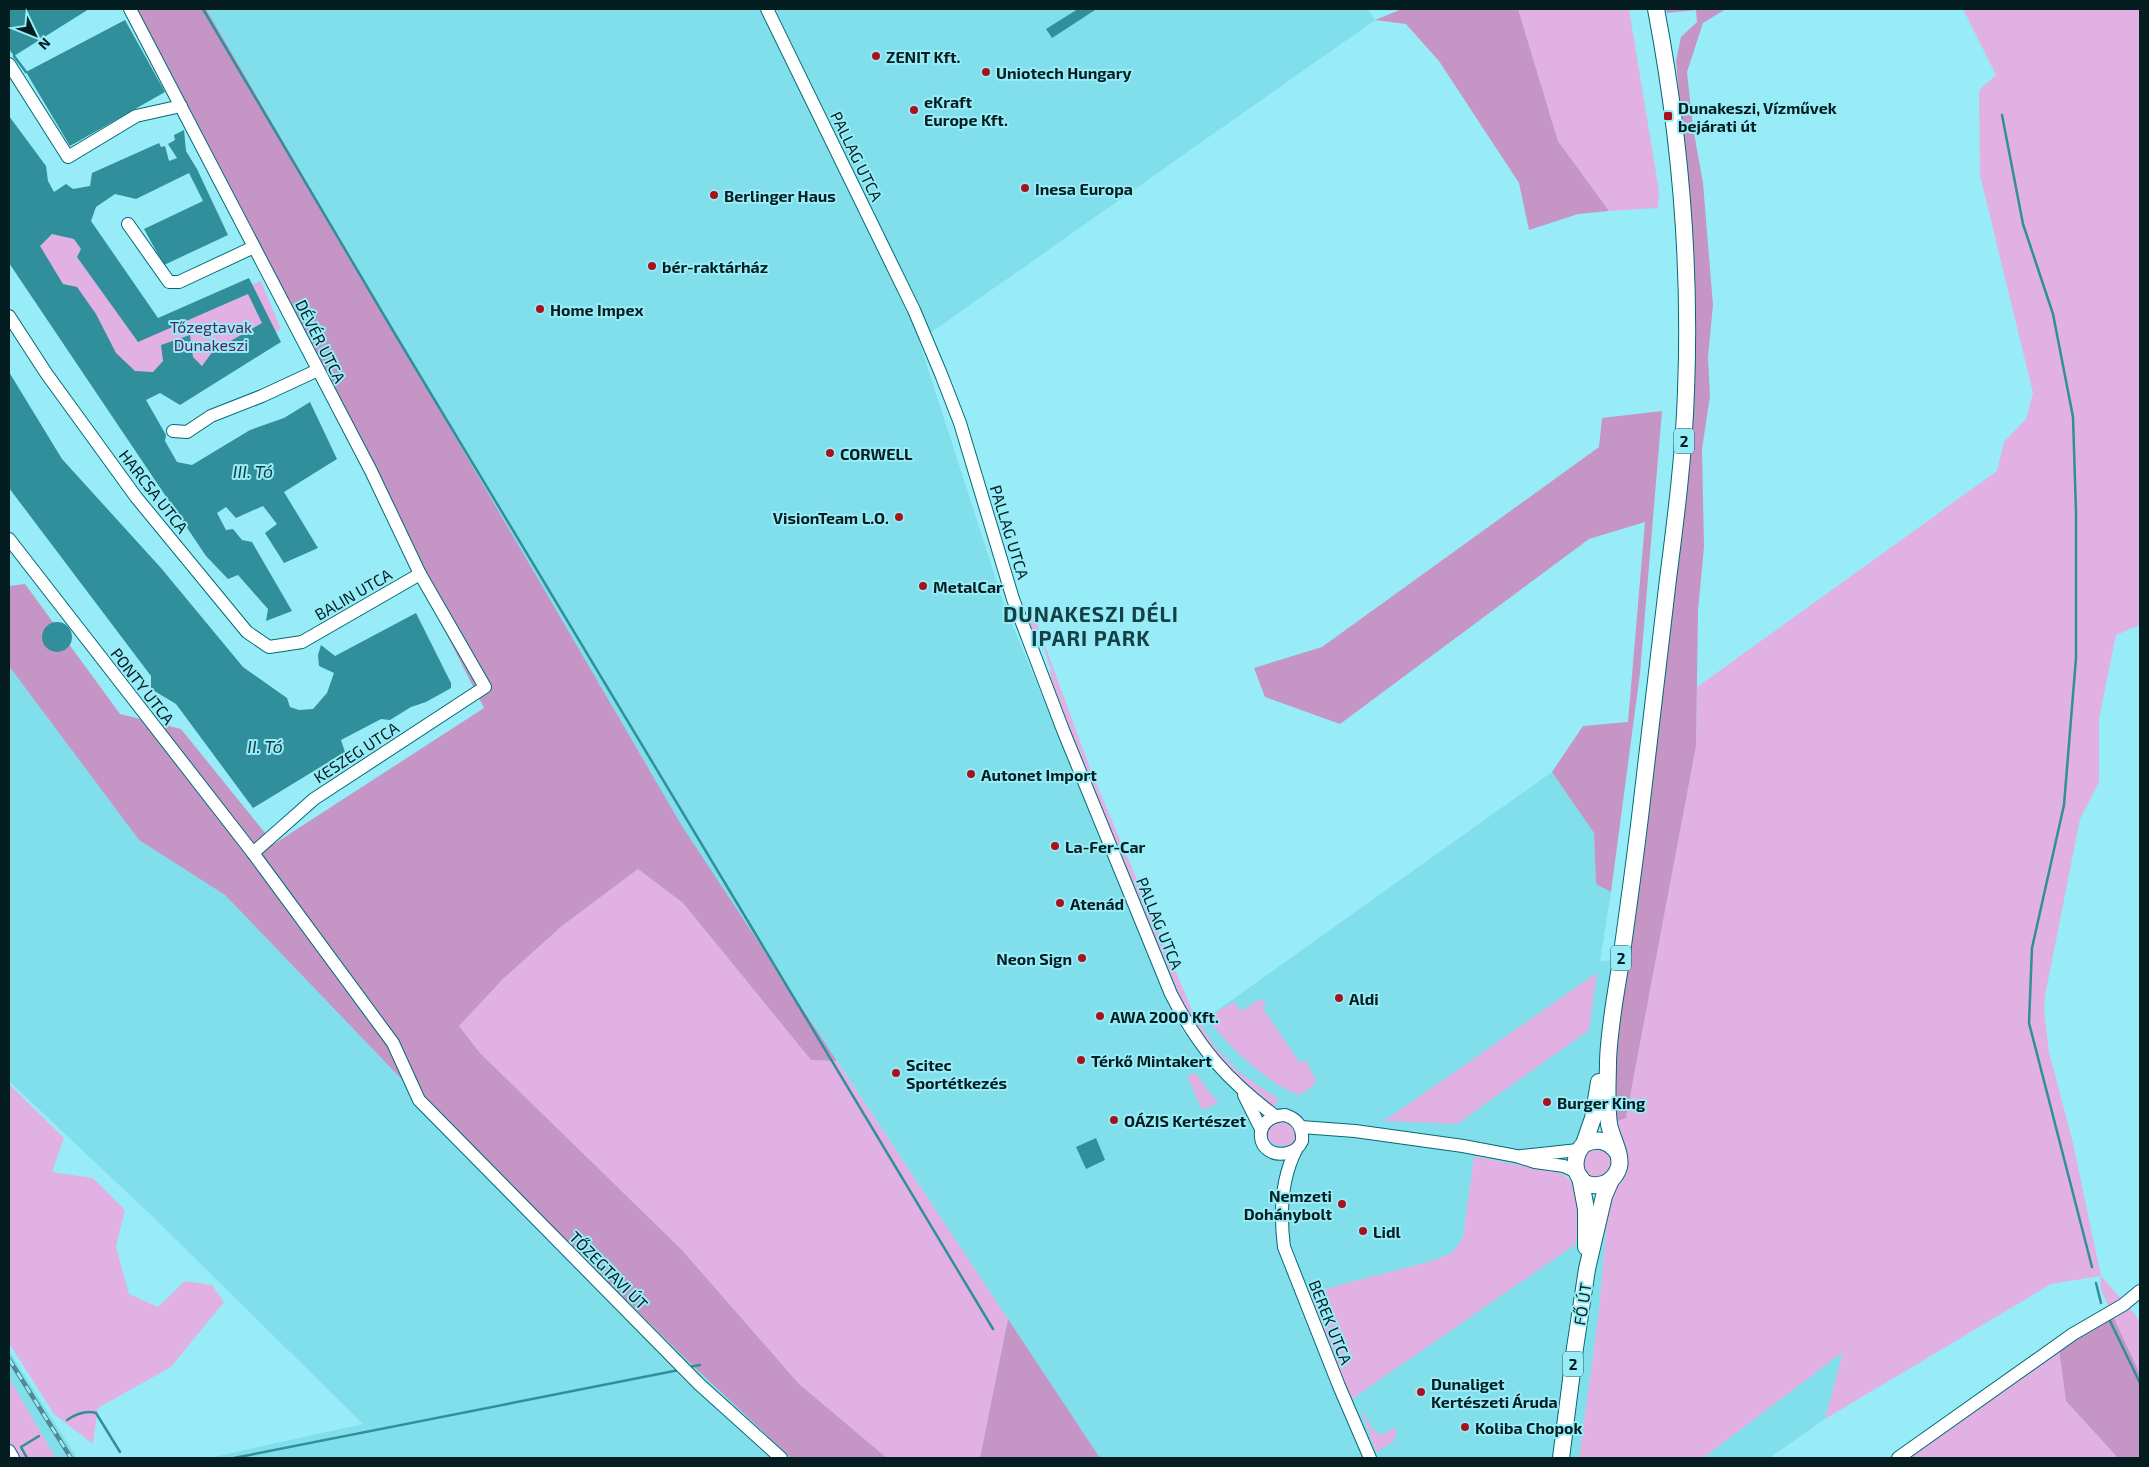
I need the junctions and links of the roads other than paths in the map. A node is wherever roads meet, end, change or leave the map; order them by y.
1 (130, 9) edge
2 (767, 9) edge
3 (1656, 9) edge
4 (9, 64) edge
5 (181, 106) junction
6 (128, 224) dead end
7 (254, 247) junction
8 (9, 316) edge
9 (318, 370) junction
10 (173, 432) dead end
11 (9, 539) edge
12 (420, 574) junction
13 (302, 642) joint
14 (485, 687) joint
15 (252, 853) junction
16 (1609, 1043) junction
17 (1239, 1087) junction
18 (419, 1100) joint
19 (1275, 1116) junction
20 (1301, 1127) junction
21 (1261, 1129) junction
22 (1355, 1131) junction
23 (1299, 1146) junction
24 (1581, 1147) junction
25 (1270, 1152) junction
26 (1617, 1152) junction
27 (1516, 1156) junction
28 (1578, 1175) junction
29 (1611, 1180) junction
30 (1284, 1192) junction
31 (1588, 1269) junction
32 (2140, 1291) edge
33 (9, 1451) edge
34 (13, 1458) edge
35 (781, 1458) edge
36 (1370, 1458) edge
37 (1561, 1458) edge
38 (1898, 1458) edge

1 - 5 street, DÉVÉR UTCA
2 - 17 street, PALLAG UTCA
3 - 16 main road, 2
4 - 5 street
5 - 7 street, DÉVÉR UTCA
6 - 7 street
7 - 9 street, DÉVÉR UTCA
8 - 13 street, HARCSA UTCA
9 - 10 street
9 - 12 street, DÉVÉR UTCA
11 - 15 street, PONTY UTCA
12 - 13 street, BALIN UTCA
12 - 14 street, DÉVÉR UTCA
14 - 15 street, KESZEG UTCA
15 - 18 street, PONTY UTCA
16 - 24 main road, 2
16 - 26 main road, 2
17 - 19 street, PALLAG UTCA
17 - 21 street, PALLAG UTCA
18 - 35 street, TŐZEGTAVI ÚT
19 - 20 street
19 - 21 street
20 - 22 street
20 - 23 street
21 - 25 street
22 - 23 street
22 - 27 street
23 - 25 street
23 - 30 street, BEREK UTCA
24 - 26 main road
24 - 27 street
24 - 28 main road, 2
25 - 30 street, BEREK UTCA
26 - 29 main road, 2
27 - 28 street
28 - 29 main road
28 - 31 main road, FŐ ÚT / 2
29 - 31 main road, FŐ ÚT / 2
30 - 36 street, BEREK UTCA
31 - 37 main road, FŐ ÚT / 2
32 - 38 street
33 - 34 street

